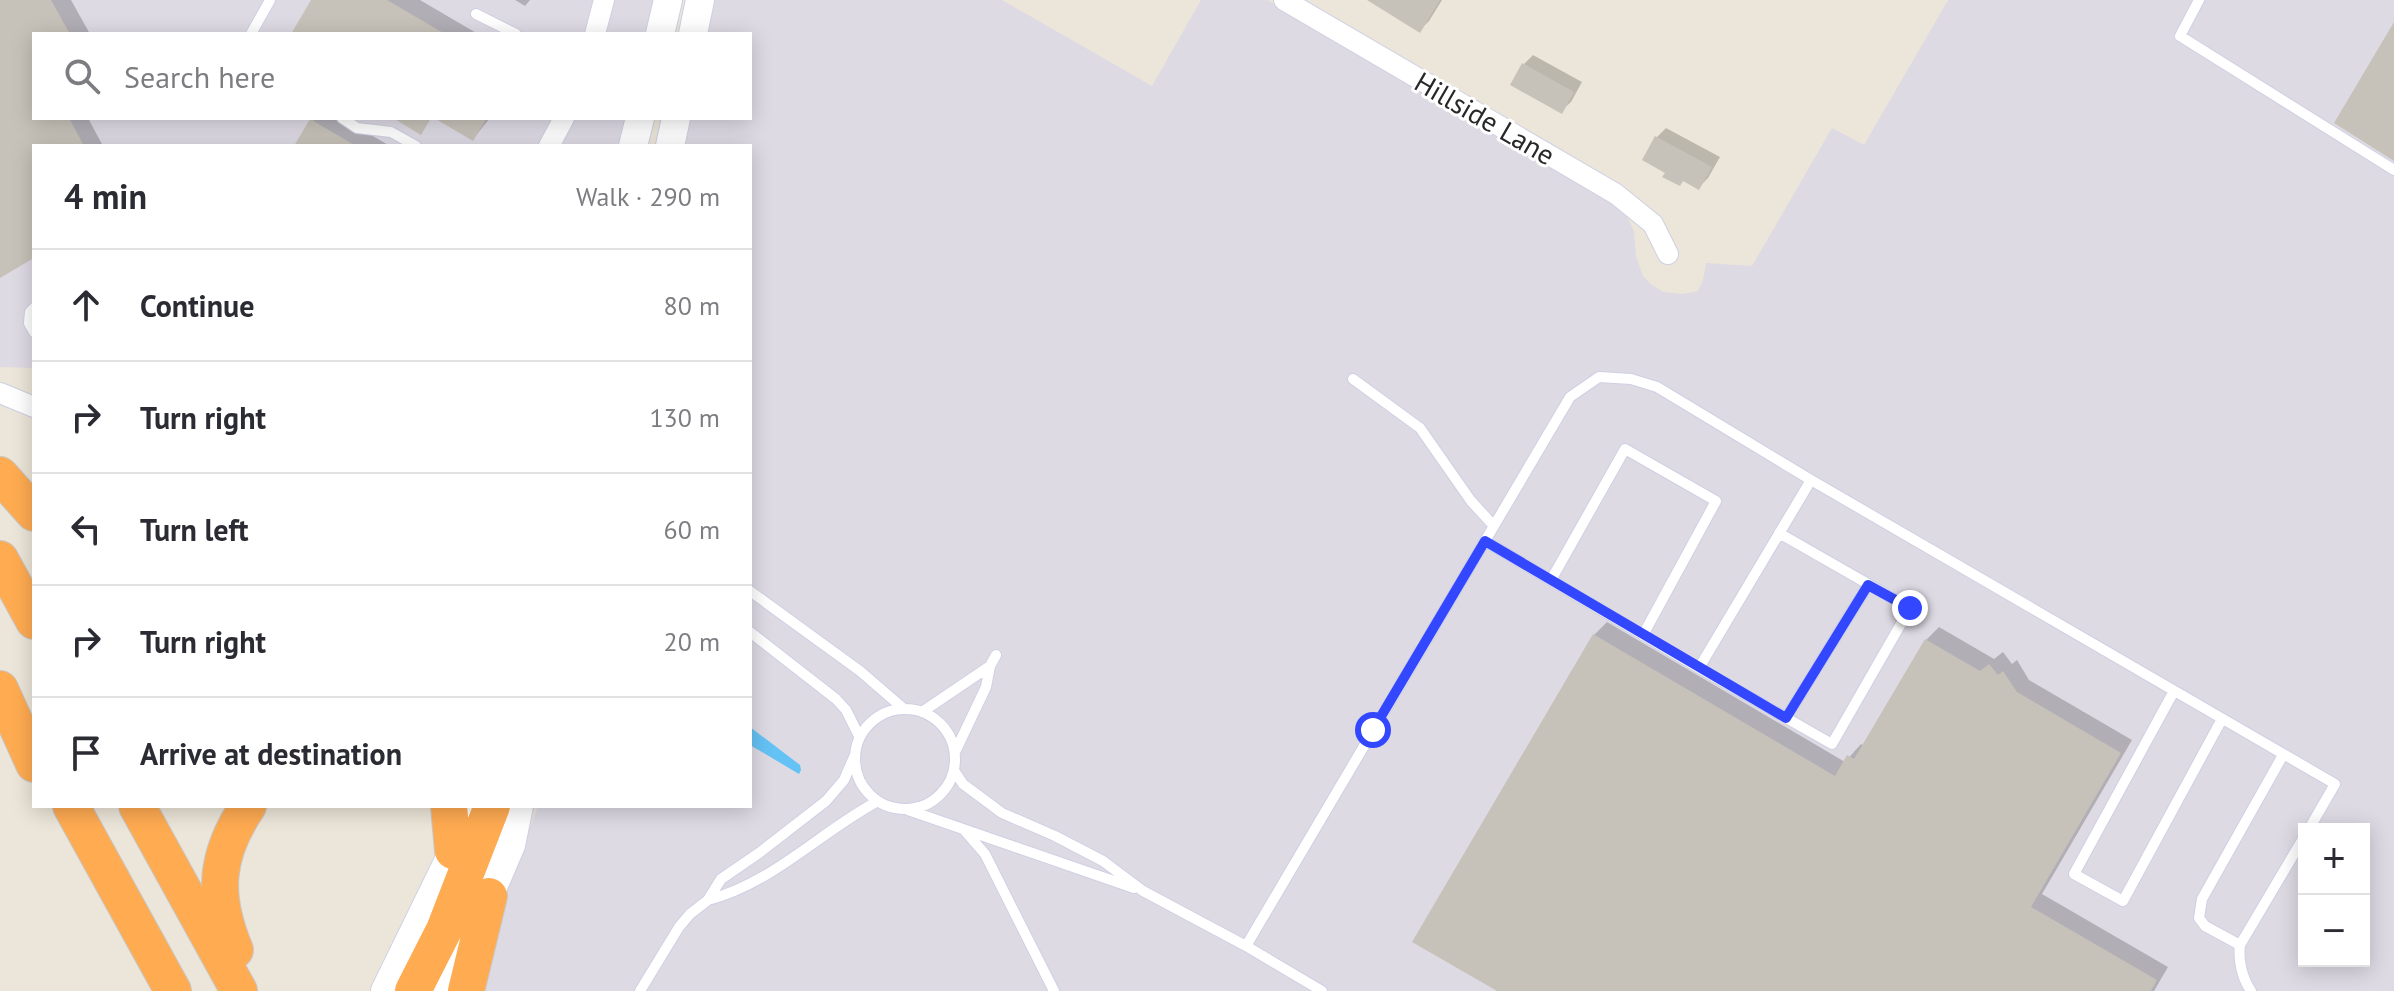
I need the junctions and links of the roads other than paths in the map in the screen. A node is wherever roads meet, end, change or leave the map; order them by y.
1 (270, 0) edge
2 (604, 0) edge
3 (668, 0) edge
4 (700, 0) edge
5 (1284, 0) edge
6 (2199, 0) edge
7 (476, 14) dead end
8 (252, 32) edge
9 (512, 32) edge
10 (596, 32) edge
11 (660, 32) edge
12 (693, 32) edge
13 (345, 120) edge
14 (563, 120) edge
15 (640, 120) edge
16 (676, 120) edge
17 (412, 144) edge
18 (550, 144) edge
19 (634, 144) edge
20 (670, 144) edge
21 (2394, 170) edge
22 (1668, 254) dead end
23 (32, 310) edge
24 (32, 328) edge
25 (1353, 379) dead end
26 (0, 393) edge
27 (32, 406) edge
28 (0, 475) edge
29 (1811, 480) junction
30 (32, 511) edge
31 (1494, 526) junction
32 (1779, 533) junction
33 (1485, 541) junction
34 (0, 559) edge
35 (1551, 580) junction
36 (1868, 585) junction
37 (752, 592) edge
38 (32, 617) edge
39 (752, 634) edge
40 (1643, 635) junction
41 (996, 655) dead end
42 (990, 666) junction
43 (1699, 668) junction
44 (0, 679) edge
45 (0, 689) edge
46 (2174, 691) junction
47 (904, 709) junction
48 (922, 712) junction
49 (1786, 718) junction
50 (2222, 719) junction
51 (32, 736) edge
52 (859, 736) junction
53 (956, 750) junction
54 (2283, 755) junction
55 (854, 757) junction
56 (32, 760) edge
57 (955, 772) junction
58 (878, 801) junction
59 (54, 808) edge
60 (72, 808) edge
61 (138, 808) edge
62 (247, 808) edge
63 (449, 808) edge
64 (469, 808) edge
65 (491, 808) edge
66 (519, 808) edge
67 (908, 810) junction
68 (2312, 823) edge
69 (964, 829) junction
70 (2298, 847) edge
71 (453, 851) junction
72 (1143, 891) junction
73 (489, 896) junction
74 (708, 900) junction
75 (2240, 945) junction
76 (1246, 946) junction
77 (155, 991) edge
78 (173, 991) edge
79 (239, 991) edge
80 (254, 991) edge
81 (385, 991) edge
82 (413, 991) edge
83 (440, 991) edge
84 (466, 991) edge
85 (640, 991) edge
86 (1054, 991) edge
87 (1322, 991) edge
88 (2251, 991) edge

1 - 8 lane
2 - 10 street
3 - 11 street
4 - 12 street
5 - 22 street, Hillside Lane
6 - 21 lane
7 - 9 lane
13 - 17 lane
14 - 18 street
15 - 19 street
16 - 20 street
23 - 24 lane
25 - 31 lane
26 - 27 street
28 - 30 highway
29 - 31 lane
29 - 32 lane
29 - 46 lane
31 - 33 lane
32 - 36 lane
32 - 43 lane
33 - 35 lane
33 - 76 lane
34 - 38 highway
35 - 40 lane
35 - 40 lane
36 - 49 lane
36 - 49 lane
37 - 47 lane
39 - 52 lane
40 - 43 lane
41 - 42 lane
42 - 48 lane
42 - 53 lane
43 - 49 lane
44 - 51 highway
45 - 56 highway
46 - 50 lane
46 - 50 lane
47 - 48 lane
47 - 52 lane
48 - 53 lane
50 - 54 lane
52 - 55 lane
53 - 57 lane
54 - 68 lane
54 - 75 lane
55 - 58 lane
55 - 74 lane
57 - 67 lane
57 - 72 lane
58 - 67 lane
58 - 74 lane
59 - 77 highway
60 - 78 highway
61 - 79 highway
62 - 80 highway
63 - 71 highway
64 - 71 street
65 - 82 highway
66 - 73 street
67 - 69 lane
69 - 72 lane
69 - 86 lane
70 - 75 lane
71 - 81 street
72 - 76 lane
73 - 83 street
73 - 84 highway
74 - 85 lane
75 - 88 lane
76 - 87 lane

